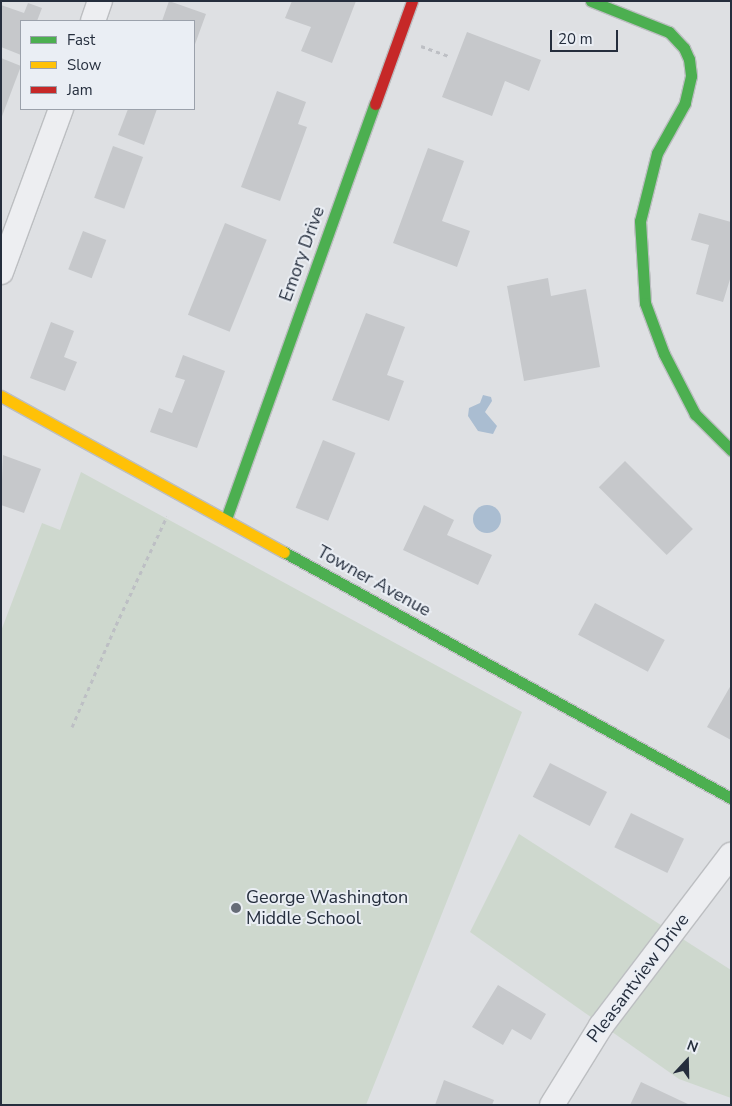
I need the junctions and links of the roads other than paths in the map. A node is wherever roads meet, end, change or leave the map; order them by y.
1 (100, 1) edge
2 (412, 1) edge
3 (591, 1) edge
4 (93, 20) edge
5 (61, 110) edge
6 (1, 272) edge
7 (1, 396) edge
8 (731, 450) edge
9 (226, 519) junction
10 (731, 798) edge
11 (731, 855) edge
12 (552, 1105) edge

1 - 4 street
2 - 9 street, Emory Drive
3 - 8 street
5 - 6 street
7 - 9 street, Towner Avenue
9 - 10 street, Towner Avenue
11 - 12 street, Pleasantview Drive

